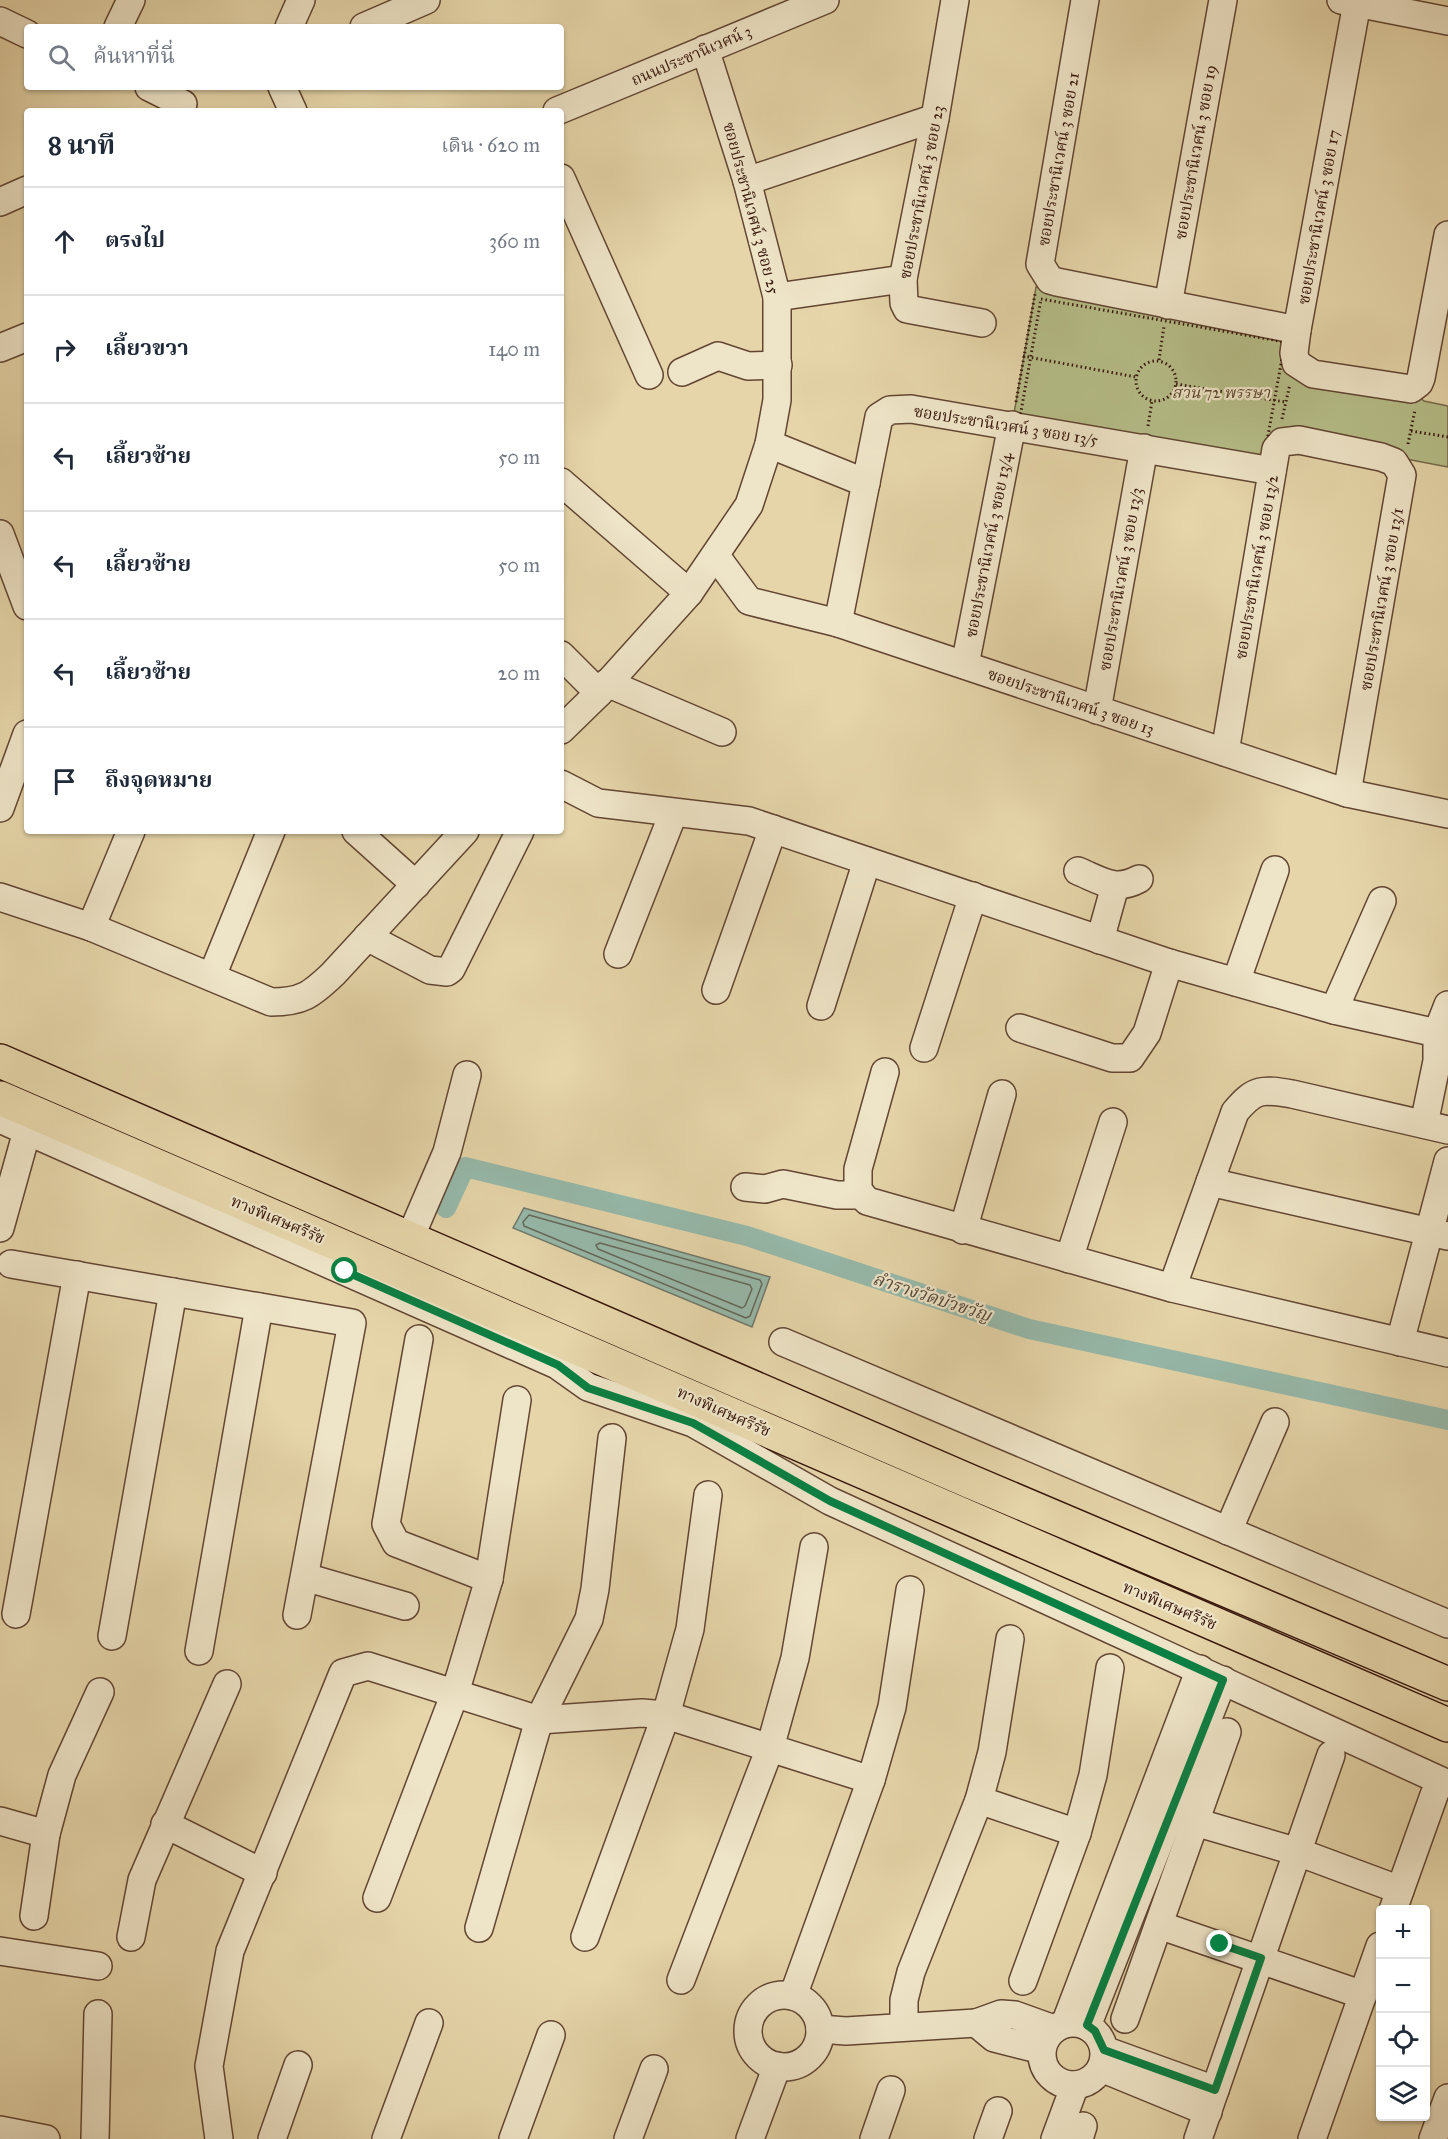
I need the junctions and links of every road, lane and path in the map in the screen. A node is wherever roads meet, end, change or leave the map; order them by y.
1 (131, 0) edge
2 (301, 0) edge
3 (825, 0) edge
4 (955, 0) edge
5 (1085, 0) edge
6 (1223, 0) edge
7 (1349, 1) edge
8 (417, 2) edge
9 (1417, 7) edge
10 (0, 21) edge
11 (1448, 21) edge
12 (119, 24) edge
13 (290, 24) edge
14 (370, 24) edge
15 (24, 33) edge
16 (705, 49) junction
17 (155, 90) edge
18 (283, 90) edge
19 (182, 108) edge
20 (291, 108) edge
21 (564, 108) edge
22 (935, 118) junction
23 (747, 181) junction
24 (564, 185) edge
25 (24, 191) edge
26 (0, 202) edge
27 (1448, 235) edge
28 (903, 279) junction
29 (1036, 287) dead end
30 (777, 297) junction
31 (1167, 312) junction
32 (982, 323) dead end
33 (1297, 330) junction
34 (24, 338) edge
35 (0, 348) edge
36 (1023, 356) junction
37 (1031, 357) junction
38 (1159, 360) junction
39 (778, 365) junction
40 (682, 372) dead end
41 (649, 375) dead end
42 (1136, 377) junction
43 (1290, 382) dead end
44 (1176, 384) junction
45 (1274, 400) junction
46 (1285, 402) junction
47 (1415, 407) dead end
48 (1282, 424) dead end
49 (1012, 425) junction
50 (1410, 430) junction
51 (1448, 437) edge
52 (769, 444) junction
53 (1144, 448) junction
54 (1340, 449) joint
55 (1407, 449) dead end
56 (1272, 471) junction
57 (866, 483) junction
58 (564, 485) edge
59 (0, 534) edge
60 (716, 556) junction
61 (689, 593) junction
62 (24, 598) edge
63 (838, 623) junction
64 (564, 658) edge
65 (965, 665) junction
66 (603, 688) junction
67 (1097, 710) junction
68 (564, 727) edge
69 (722, 732) dead end
70 (24, 742) edge
71 (1225, 752) junction
72 (564, 786) edge
73 (1347, 793) junction
74 (0, 808) edge
75 (673, 814) junction
76 (1448, 814) edge
77 (773, 829) junction
78 (129, 834) edge
79 (271, 834) edge
80 (359, 834) edge
81 (462, 834) edge
82 (518, 834) edge
83 (867, 861) junction
84 (1275, 870) dead end
85 (1078, 871) dead end
86 (416, 885) junction
87 (973, 896) junction
88 (0, 897) edge
89 (1382, 901) dead end
90 (91, 927) junction
91 (367, 938) junction
92 (1100, 940) junction
93 (618, 954) dead end
94 (1169, 963) junction
95 (212, 976) junction
96 (1236, 982) junction
97 (716, 990) dead end
98 (1448, 1005) edge
99 (821, 1006) dead end
100 (1334, 1010) junction
101 (1020, 1028) dead end
102 (1437, 1033) junction
103 (924, 1048) dead end
104 (0, 1061) edge
105 (885, 1072) dead end
106 (467, 1075) dead end
107 (1002, 1094) dead end
108 (9, 1118) edge
109 (1113, 1122) dead end
110 (1436, 1127) edge
111 (0, 1161) edge
112 (1448, 1161) edge
113 (1210, 1182) junction
114 (745, 1187) dead end
115 (861, 1196) junction
116 (416, 1224) dead end
117 (0, 1230) edge
118 (963, 1230) junction
119 (1439, 1234) edge
120 (1069, 1259) junction
121 (6, 1268) edge
122 (77, 1275) junction
123 (1172, 1288) junction
124 (173, 1292) junction
125 (259, 1307) junction
126 (418, 1339) dead end
127 (783, 1342) dead end
128 (1400, 1342) junction
129 (1448, 1353) edge
130 (518, 1400) dead end
131 (1275, 1422) dead end
132 (612, 1438) dead end
133 (708, 1495) dead end
134 (1228, 1531) junction
135 (814, 1547) dead end
136 (305, 1577) junction
137 (489, 1579) junction
138 (910, 1590) dead end
139 (405, 1606) dead end
140 (16, 1614) dead end
141 (297, 1615) dead end
142 (1448, 1624) edge
143 (112, 1636) dead end
144 (1010, 1639) dead end
145 (199, 1651) dead end
146 (1110, 1668) dead end
147 (1212, 1675) junction
148 (227, 1684) dead end
149 (1448, 1684) edge
150 (100, 1692) dead end
151 (455, 1693) junction
152 (666, 1715) junction
153 (539, 1720) junction
154 (1448, 1725) edge
155 (1227, 1732) dead end
156 (770, 1748) junction
157 (1331, 1755) dead end
158 (871, 1780) junction
159 (1441, 1789) edge
160 (979, 1800) junction
161 (0, 1821) edge
162 (1195, 1822) junction
163 (165, 1824) junction
164 (1077, 1833) junction
165 (46, 1834) junction
166 (1298, 1852) junction
167 (263, 1874) junction
168 (377, 1898) dead end
169 (1397, 1900) edge
170 (34, 1916) dead end
171 (1159, 1925) junction
172 (479, 1928) dead end
173 (131, 1937) dead end
174 (585, 1937) dead end
175 (0, 1951) edge
176 (1261, 1958) junction
177 (1376, 1958) edge
178 (98, 1966) dead end
179 (681, 1980) dead end
180 (1023, 1981) dead end
181 (1363, 1995) junction
182 (794, 1996) junction
183 (98, 2014) dead end
184 (1125, 2019) dead end
185 (429, 2024) dead end
186 (904, 2026) junction
187 (820, 2029) junction
188 (1062, 2032) junction
189 (551, 2035) dead end
190 (1102, 2059) junction
191 (298, 2066) dead end
192 (777, 2066) junction
193 (654, 2069) dead end
194 (1075, 2085) junction
195 (891, 2090) dead end
196 (1448, 2098) edge
197 (1212, 2101) junction
198 (998, 2111) dead end
199 (0, 2130) edge
200 (226, 2136) edge
201 (46, 2139) edge
202 (95, 2139) edge
203 (272, 2139) edge
204 (386, 2139) edge
205 (513, 2139) edge
206 (628, 2139) edge
207 (750, 2139) edge
208 (874, 2139) edge
209 (988, 2139) edge
210 (1056, 2139) edge
211 (1198, 2139) edge
212 (1312, 2139) edge
213 (1433, 2139) edge

1 - 12 street
2 - 13 street
3 - 16 street, ถนนประชานิเวศน์ 3
4 - 22 street, ซอยประชานิเวศน์ 3 ซอย 23
5 - 31 street, ซอยประชานิเวศน์ 3 ซอย 21
6 - 31 street, ซอยประชานิเวศน์ 3 ซอย 19
7 - 9 street
7 - 33 street, ซอยประชานิเวศน์ 3 ซอย 17
8 - 14 street
9 - 11 street
10 - 15 street
16 - 21 street, ถนนประชานิเวศน์ 3
16 - 23 street, ซอยประชานิเวศน์ 3 ซอย 25
17 - 19 street
18 - 20 street
22 - 23 street
22 - 28 street, ซอยประชานิเวศน์ 3 ซอย 23
23 - 30 street, ซอยประชานิเวศน์ 3 ซอย 25
24 - 41 street
25 - 26 street
27 - 33 street, ซอยประชานิเวศน์ 3 ซอย 17
28 - 30 street
28 - 32 street, ซอยประชานิเวศน์ 3 ซอย 23
29 - 36 path
30 - 39 street, ซอยประชานิเวศน์ 3 ซอย 25
31 - 33 street, ซอยประชานิเวศน์ 3 ซอย 21
31 - 37 path
31 - 38 path
31 - 45 path
34 - 35 street
36 - 37 path
36 - 49 path
37 - 42 path
37 - 45 path
38 - 42 path
38 - 44 path
39 - 40 street
39 - 52 street, ซอยประชานิเวศน์ 3 ซอย 25
42 - 44 path
43 - 46 path
44 - 45 path
45 - 46 path
46 - 48 path
47 - 50 path
49 - 53 street, ซอยประชานิเวศน์ 3 ซอย 13/5
49 - 57 street, ซอยประชานิเวศน์ 3 ซอย 13/5
49 - 65 street, ซอยประชานิเวศน์ 3 ซอย 13/4
50 - 51 path
50 - 55 path
52 - 57 street
52 - 60 street, ซอยประชานิเวศน์ 3 ซอย 25
53 - 56 street, ซอยประชานิเวศน์ 3 ซอย 13/5
53 - 67 street, ซอยประชานิเวศน์ 3 ซอย 13/3
54 - 56 street, ซอยประชานิเวศน์ 3 ซอย 13/2
54 - 73 street, ซอยประชานิเวศน์ 3 ซอย 13/1
56 - 71 street, ซอยประชานิเวศน์ 3 ซอย 13/2
57 - 63 street, ซอยประชานิเวศน์ 3 ซอย 13/5
58 - 61 street
59 - 62 street
60 - 61 street, ซอยประชานิเวศน์ 3 ซอย 25
60 - 63 street, ซอยประชานิเวศน์ 3 ซอย 13
61 - 66 street, ซอยประชานิเวศน์ 3 ซอย 25
63 - 65 street, ซอยประชานิเวศน์ 3 ซอย 13
64 - 66 street
65 - 67 street, ซอยประชานิเวศน์ 3 ซอย 13
66 - 68 street, ซอยประชานิเวศน์ 3 ซอย 25
66 - 69 street
67 - 71 street, ซอยประชานิเวศน์ 3 ซอย 13
70 - 74 street
71 - 73 street, ซอยประชานิเวศน์ 3 ซอย 13
72 - 75 street
73 - 76 street, ซอยประชานิเวศน์ 3 ซอย 13
75 - 77 street
75 - 93 street
77 - 83 street
77 - 97 street
78 - 90 street
79 - 95 street
80 - 86 street
81 - 86 street
82 - 91 street
83 - 87 street
83 - 99 street
84 - 96 street
85 - 92 street
86 - 91 street
87 - 92 street
87 - 103 street
88 - 90 street
89 - 100 street
90 - 95 street
91 - 95 street
92 - 94 street
94 - 96 street
94 - 101 street
96 - 100 street
98 - 102 street
100 - 102 street
102 - 110 street
104 - 149 highway, ทางพิเศษศรีรัช
105 - 115 street
106 - 116 street
107 - 118 street
108 - 111 street
108 - 117 street
108 - 147 street
108 - 154 highway, ทางพิเศษศรีรัช
109 - 120 street
110 - 113 street
112 - 119 street
113 - 119 street
113 - 123 street
114 - 115 street
115 - 118 street
117 - 121 street
118 - 120 street
119 - 128 street
120 - 123 street
121 - 122 street
122 - 124 street
122 - 140 street
123 - 128 street
124 - 125 street
124 - 143 street
125 - 136 street
125 - 145 street
126 - 137 street
127 - 134 street
128 - 129 street
130 - 137 street
131 - 134 street
132 - 153 street
133 - 152 street
134 - 142 street
135 - 156 street
136 - 139 street
136 - 141 street
137 - 151 street
138 - 158 street
144 - 160 street
146 - 164 street
147 - 159 street
147 - 188 street
148 - 163 street
150 - 165 street
151 - 153 street
151 - 167 street
151 - 168 street
152 - 153 street
152 - 156 street
152 - 174 street
153 - 172 street
155 - 162 street
156 - 158 street
156 - 179 street
157 - 166 street
158 - 182 street
159 - 169 street
160 - 164 street
160 - 186 street
161 - 165 street
162 - 166 street
162 - 171 street
163 - 167 street
163 - 173 street
164 - 180 street
165 - 170 street
166 - 169 street
166 - 176 street
167 - 200 street
171 - 176 street
171 - 184 street
175 - 178 street
176 - 181 street
176 - 197 street
177 - 181 street
181 - 212 street
182 - 187 street
182 - 192 street
183 - 202 street
185 - 204 street
186 - 187 street
186 - 188 street
187 - 192 street
188 - 190 street
188 - 194 street
189 - 205 street
190 - 194 street
190 - 197 street
191 - 203 street
192 - 207 street
193 - 206 street
194 - 210 street
195 - 208 street
196 - 213 street
197 - 211 street
198 - 209 street
199 - 201 street

